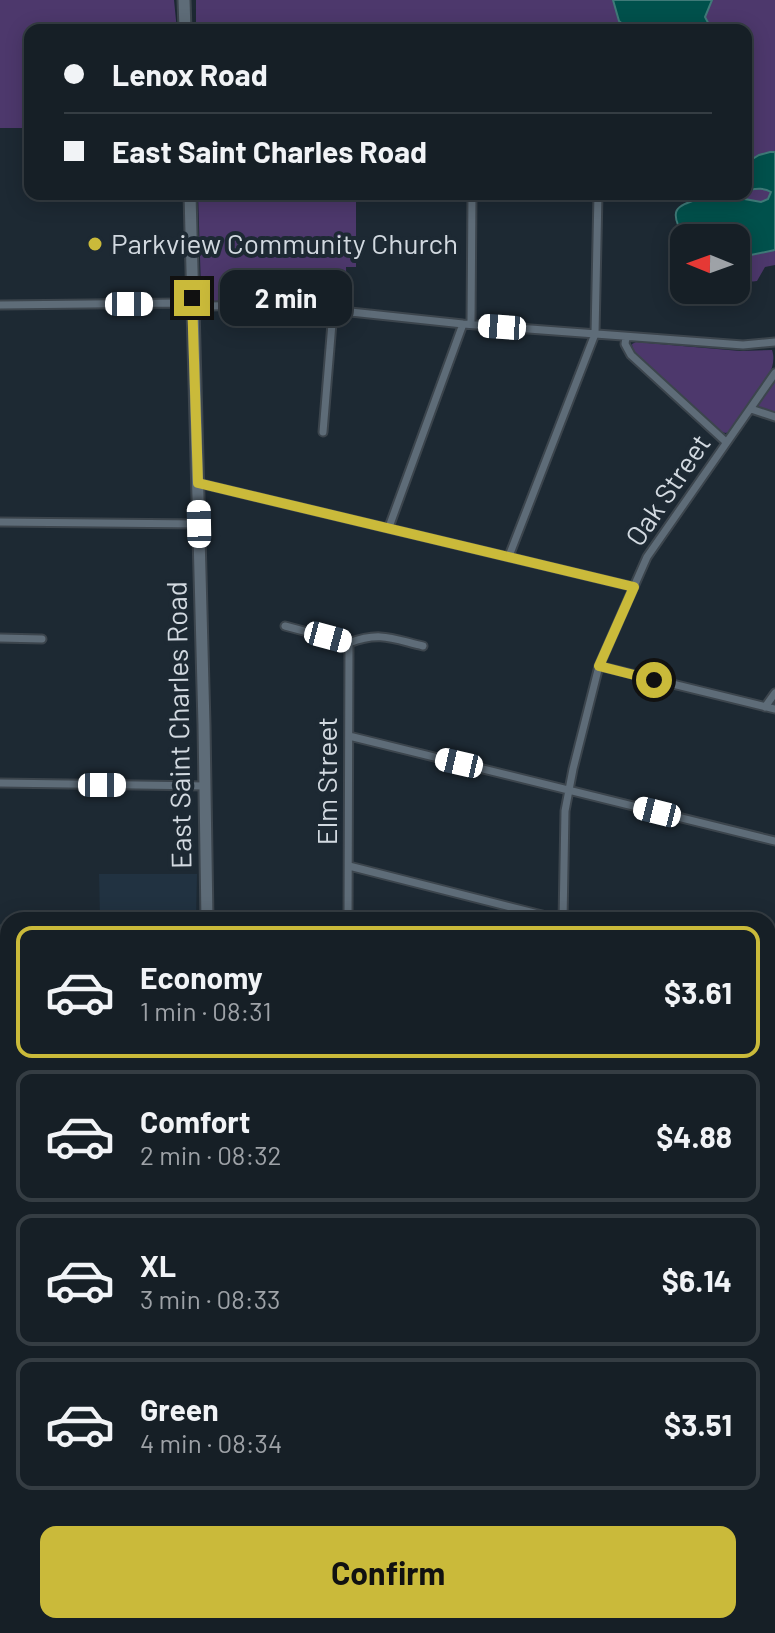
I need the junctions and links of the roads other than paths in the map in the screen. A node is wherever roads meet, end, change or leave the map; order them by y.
1 (184, 0) edge
2 (185, 24) edge
3 (190, 200) edge
4 (472, 200) edge
5 (598, 200) edge
6 (192, 304) junction
7 (0, 305) edge
8 (333, 311) junction
9 (467, 324) junction
10 (595, 334) junction
11 (626, 337) junction
12 (775, 342) edge
13 (774, 377) edge
14 (751, 409) junction
15 (775, 417) edge
16 (323, 432) dead end
17 (726, 442) junction
18 (198, 483) junction
19 (0, 522) edge
20 (199, 524) junction
21 (389, 527) junction
22 (509, 556) junction
23 (634, 587) junction
24 (285, 626) dead end
25 (0, 638) edge
26 (42, 639) dead end
27 (349, 643) junction
28 (423, 646) dead end
29 (599, 666) junction
30 (775, 693) edge
31 (765, 707) junction
32 (775, 709) edge
33 (349, 736) junction
34 (0, 783) edge
35 (206, 786) junction
36 (569, 790) junction
37 (775, 841) edge
38 (349, 866) junction
39 (207, 912) edge
40 (348, 912) edge
41 (531, 912) edge
42 (563, 912) edge

1 - 2 main road
3 - 6 main road, East Saint Charles Road
4 - 9 street
5 - 10 street
6 - 7 street
6 - 8 street
6 - 18 main road, East Saint Charles Road
8 - 9 street
8 - 16 street
9 - 10 street
9 - 21 street
10 - 11 street
10 - 22 street
11 - 12 street
11 - 17 street
13 - 14 street, Oak Street
14 - 15 street
14 - 17 street, Oak Street
17 - 23 street, Oak Street
18 - 20 main road, East Saint Charles Road
18 - 21 street
19 - 20 street
20 - 35 main road, East Saint Charles Road
21 - 22 street
22 - 23 street
23 - 29 street, Oak Street
24 - 27 street
25 - 26 street
27 - 28 street
27 - 33 street, Elm Street
29 - 31 street
29 - 36 street, Oak Street
30 - 31 street
31 - 32 street
33 - 36 street
33 - 38 street, Elm Street
34 - 35 street
35 - 39 main road, East Saint Charles Road
36 - 37 street
36 - 42 street, Oak Street
38 - 40 street, Elm Street
38 - 41 street

